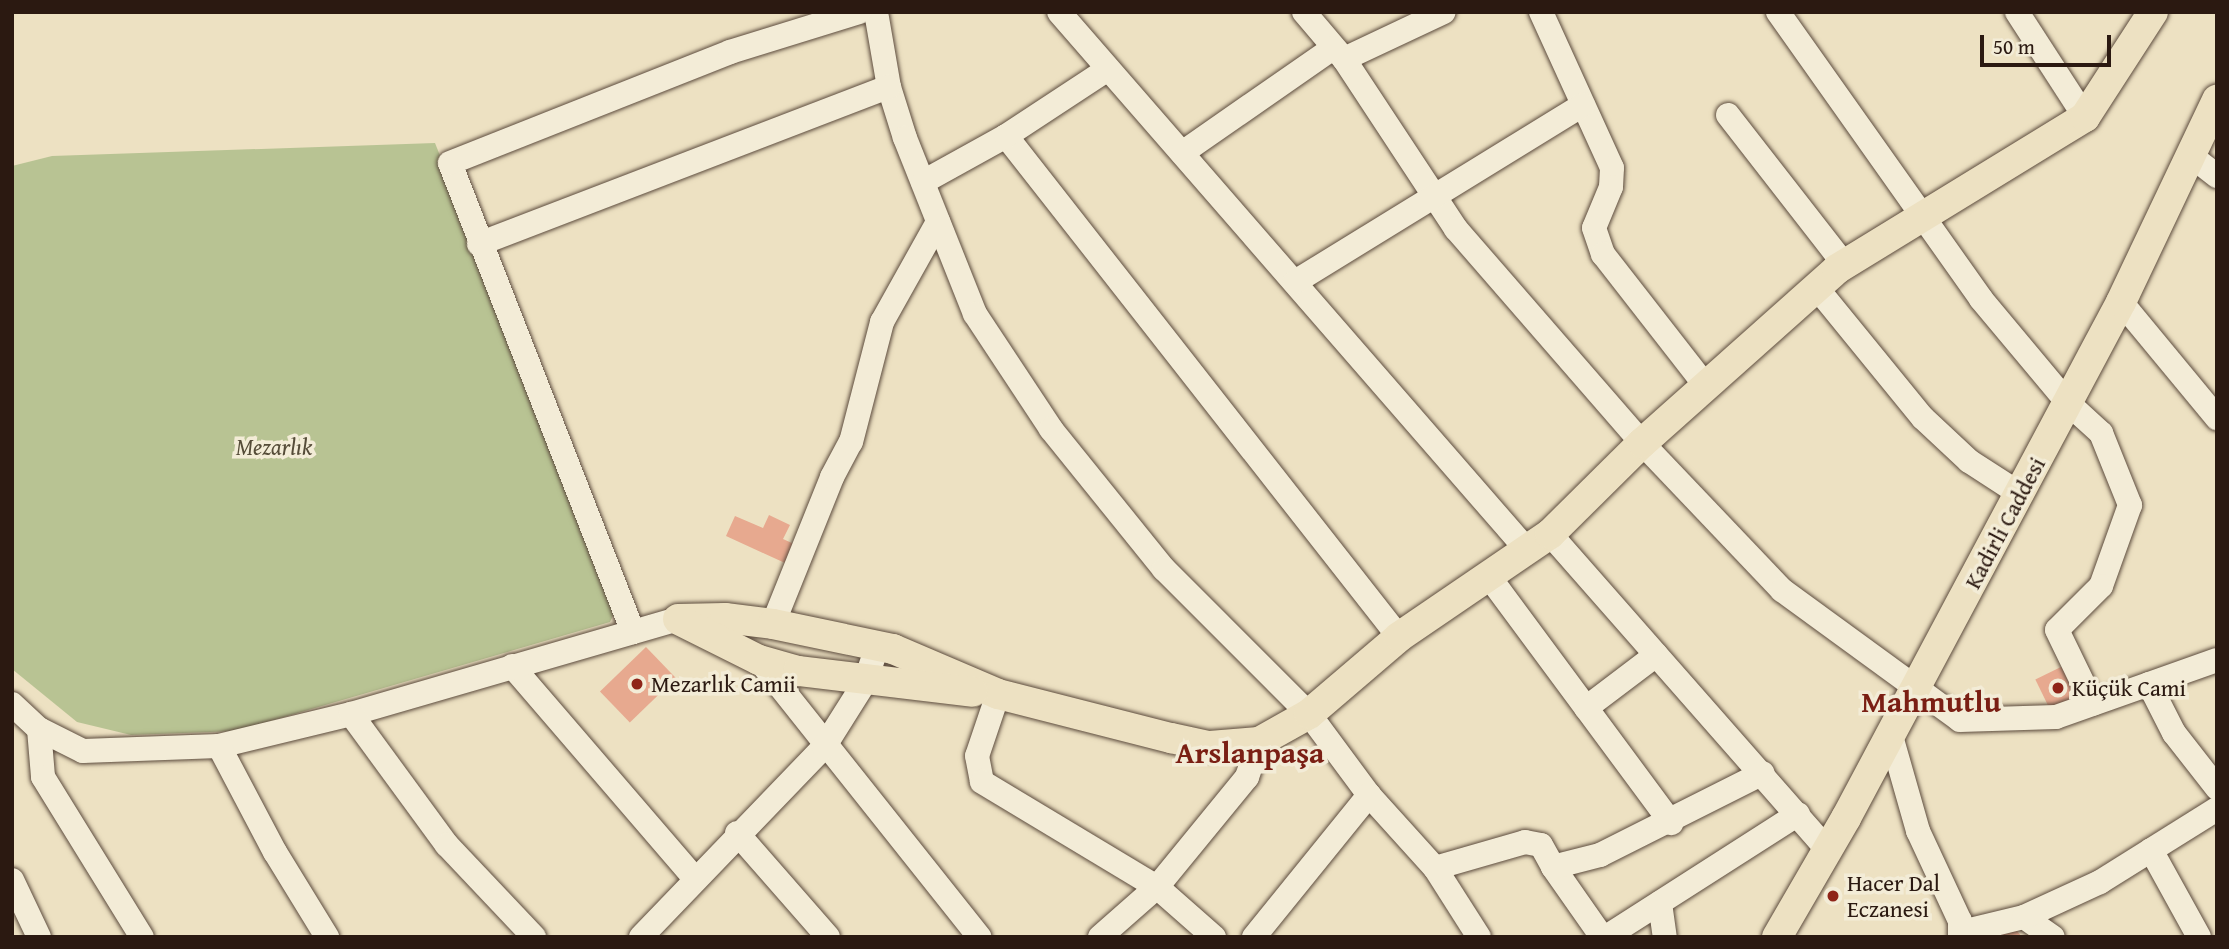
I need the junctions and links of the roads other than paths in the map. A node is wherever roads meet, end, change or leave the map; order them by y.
1 (859, 12) edge
2 (876, 12) edge
3 (1059, 12) edge
4 (1304, 12) edge
5 (1444, 12) edge
6 (1541, 12) edge
7 (1778, 12) edge
8 (2017, 12) edge
9 (2153, 12) edge
10 (1338, 53) junction
11 (1108, 69) junction
12 (889, 87) junction
13 (2217, 100) edge
14 (1583, 104) junction
15 (1728, 115) dead end
16 (2085, 117) junction
17 (1006, 136) junction
18 (1182, 153) junction
19 (2190, 155) junction
20 (2217, 176) edge
21 (923, 182) junction
22 (1434, 197) junction
23 (1921, 217) junction
24 (938, 222) junction
25 (479, 243) junction
26 (1844, 264) junction
27 (1295, 282) junction
28 (1816, 287) junction
29 (2121, 302) junction
30 (1705, 385) junction
31 (2067, 403) junction
32 (2217, 418) edge
33 (1642, 443) junction
34 (2020, 494) junction
35 (1539, 542) junction
36 (1490, 578) junction
37 (678, 619) junction
38 (774, 624) junction
39 (633, 632) junction
40 (1399, 637) junction
41 (877, 645) junction
42 (1656, 655) junction
43 (759, 660) junction
44 (2217, 660) edge
45 (512, 666) junction
46 (865, 682) junction
47 (2150, 684) junction
48 (1918, 685) junction
49 (998, 694) junction
50 (12, 704) edge
51 (2092, 704) junction
52 (1586, 708) junction
53 (351, 714) junction
54 (1309, 714) junction
55 (38, 729) junction
56 (1891, 736) junction
57 (1259, 742) junction
58 (219, 746) junction
59 (824, 747) junction
60 (1763, 773) junction
61 (2217, 788) edge
62 (1369, 795) junction
63 (2217, 810) edge
64 (1798, 814) junction
65 (1671, 823) junction
66 (737, 833) junction
67 (1828, 850) junction
68 (2151, 850) junction
69 (1553, 867) junction
70 (1435, 868) junction
71 (695, 879) junction
72 (12, 880) edge
73 (1157, 887) junction
74 (1660, 903) junction
75 (2024, 917) junction
76 (1961, 934) edge
77 (642, 936) edge
78 (39, 937) edge
79 (142, 937) edge
80 (327, 937) edge
81 (534, 937) edge
82 (828, 937) edge
83 (979, 937) edge
84 (1100, 937) edge
85 (1214, 937) edge
86 (1254, 937) edge
87 (1479, 937) edge
88 (1604, 937) edge
89 (1665, 937) edge
90 (1777, 937) edge
91 (2053, 937) edge
92 (2199, 937) edge

1 - 25 street
2 - 12 street
3 - 11 street
4 - 10 street
5 - 10 street
6 - 14 street
7 - 23 street
8 - 16 street
9 - 16 main road
10 - 18 street
10 - 22 street
11 - 17 street
11 - 18 street
12 - 21 street
12 - 25 street
13 - 19 main road, Kadirli Caddesi
14 - 22 street
14 - 30 street
15 - 26 street
16 - 23 main road
17 - 21 street
17 - 40 street
18 - 27 street
19 - 20 street
19 - 29 main road, Kadirli Caddesi
21 - 24 street
22 - 27 street
22 - 33 street
23 - 26 main road
23 - 31 street
24 - 38 street
24 - 54 street
25 - 39 street
26 - 28 main road
27 - 35 street
28 - 30 main road
28 - 34 street
29 - 31 main road, Kadirli Caddesi
29 - 32 street
30 - 33 main road
31 - 34 main road, Kadirli Caddesi
31 - 51 street
33 - 35 main road
33 - 48 street
34 - 48 main road, Kadirli Caddesi
35 - 36 main road
35 - 42 street
36 - 40 main road
36 - 52 street
37 - 38 main road
37 - 39 street
37 - 43 main road
38 - 41 main road
39 - 45 street
40 - 54 main road
41 - 46 street
41 - 49 main road
42 - 52 street
42 - 60 street
43 - 46 main road
43 - 59 street
44 - 47 street
45 - 53 street
45 - 71 street
46 - 49 main road
46 - 59 street
47 - 51 street
47 - 61 street
48 - 51 street
48 - 56 main road, Kadirli Caddesi
49 - 57 main road
49 - 73 street
50 - 55 street
52 - 65 street
53 - 58 street
53 - 81 street
54 - 57 main road
54 - 62 street
55 - 58 street
55 - 79 street
56 - 67 main road, Kadirli Caddesi
56 - 76 street
57 - 73 street
58 - 80 street
59 - 66 street
59 - 83 street
60 - 64 street
60 - 65 street
62 - 70 street
62 - 86 street
63 - 68 street
64 - 67 street
64 - 74 street
65 - 69 street
66 - 71 street
66 - 82 street
67 - 90 main road, Kadirli Caddesi
68 - 75 street
68 - 92 street
69 - 70 street
69 - 88 street
70 - 87 street
71 - 77 street
72 - 78 street
73 - 84 street
73 - 85 street
74 - 88 street
74 - 89 street
75 - 76 street
75 - 91 street

